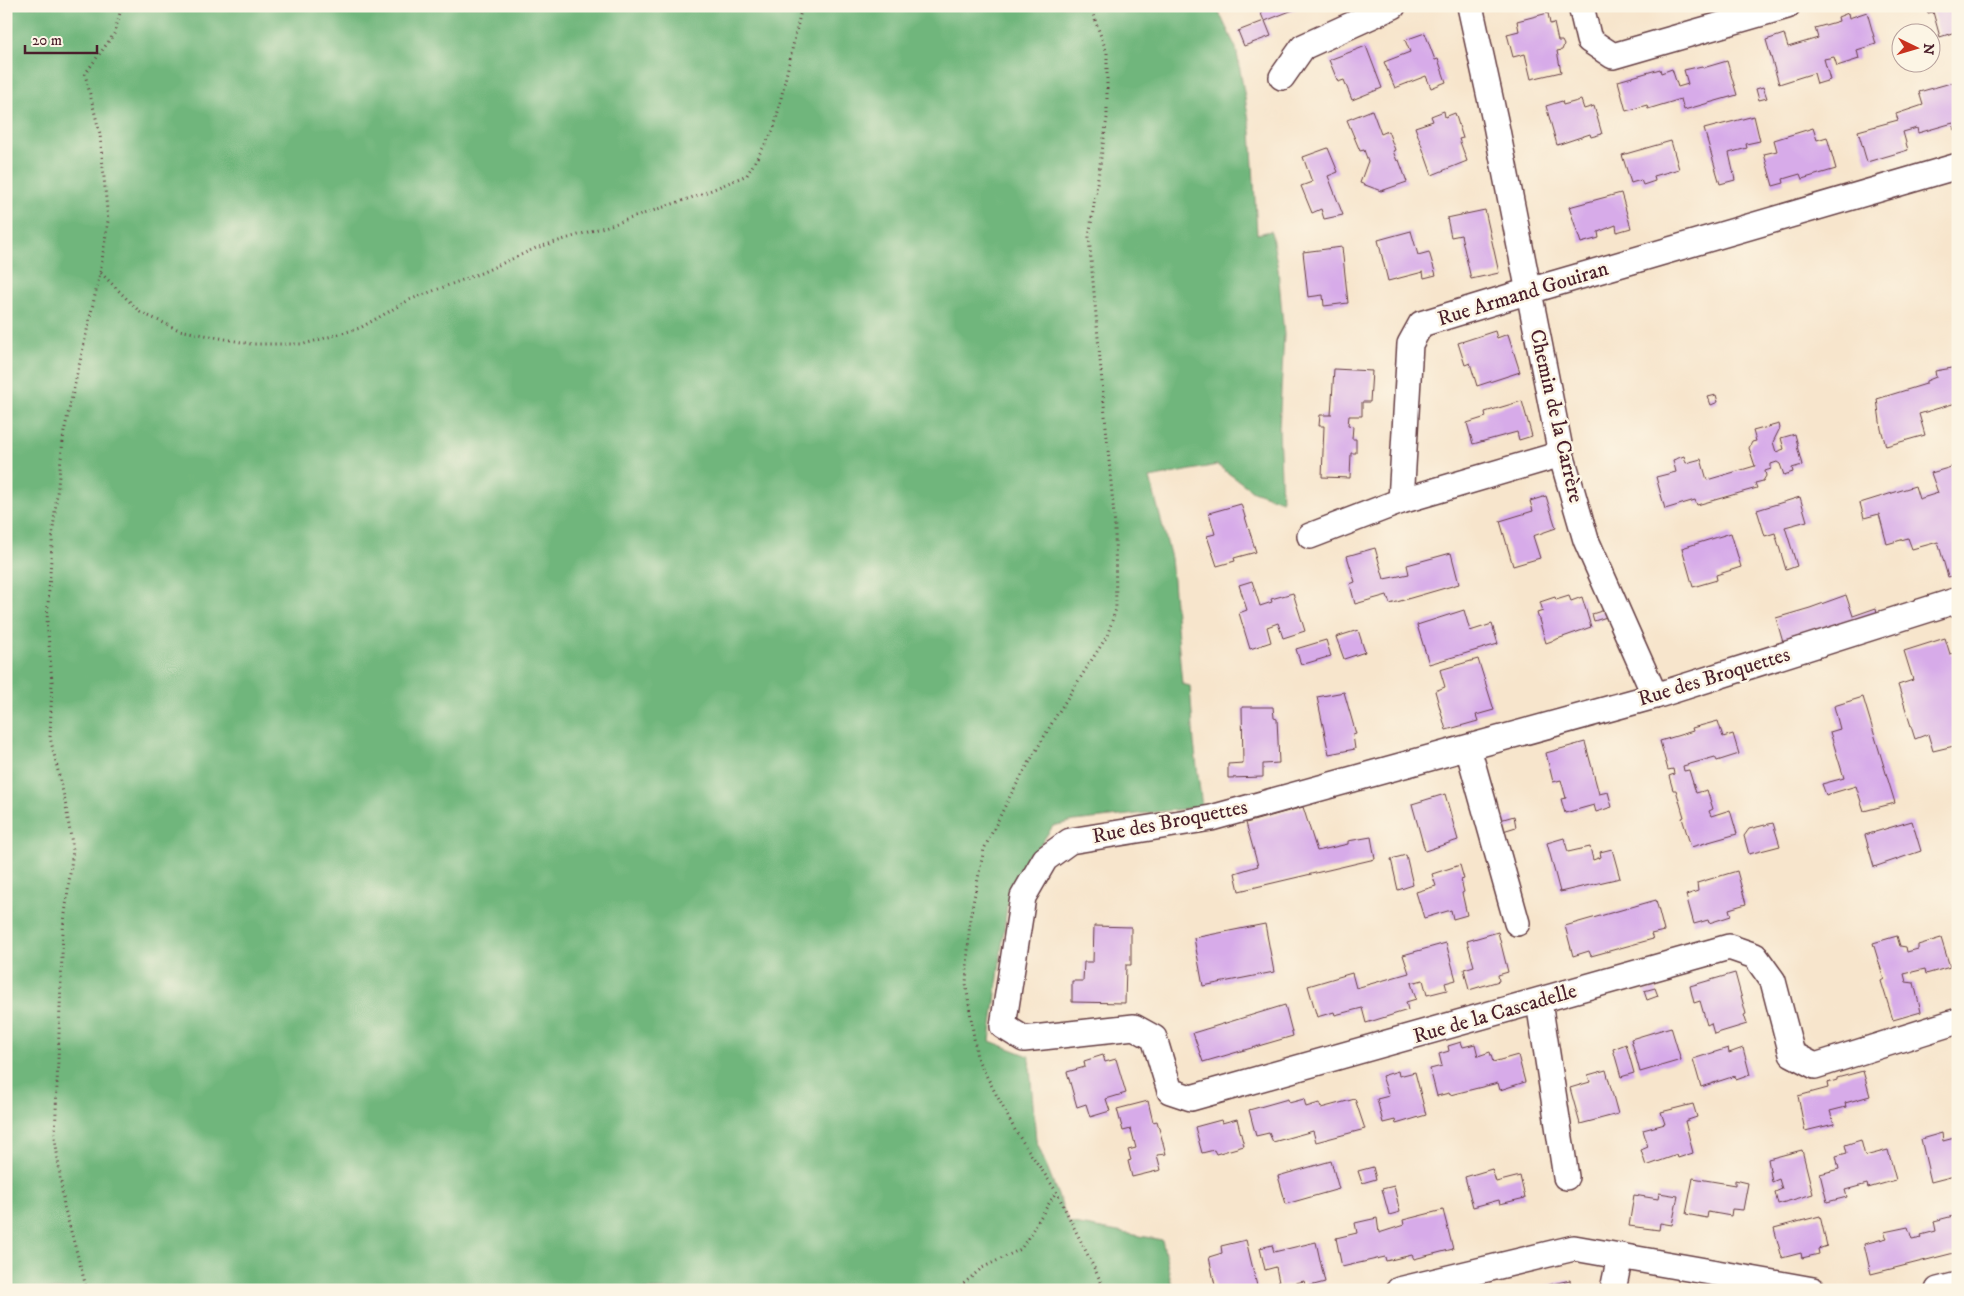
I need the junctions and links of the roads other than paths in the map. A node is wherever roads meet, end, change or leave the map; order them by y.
1 (1393, 6) edge
2 (1470, 6) edge
3 (1581, 6) edge
4 (1787, 6) edge
5 (1282, 77) dead end
6 (1958, 166) edge
7 (1528, 291) junction
8 (1561, 454) junction
9 (1401, 501) junction
10 (1310, 536) dead end
11 (1958, 600) edge
12 (1655, 696) junction
13 (1468, 748) junction
14 (1517, 923) dead end
15 (1539, 1002) junction
16 (1958, 1021) edge
17 (1003, 1026) joint
18 (1566, 1177) dead end
19 (1620, 1256) junction
20 (1958, 1285) edge
21 (1399, 1290) edge
22 (1613, 1290) edge
23 (1812, 1290) edge
24 (1938, 1290) edge

1 - 5 street
2 - 7 street, Chemin de la Carrère
3 - 4 street
6 - 7 street, Rue Armand Gouiran
7 - 8 street, Chemin de la Carrère
7 - 9 street, Rue Armand Gouiran
8 - 9 street
8 - 12 street, Chemin de la Carrère
9 - 10 street
11 - 12 street, Rue des Broquettes
12 - 13 street, Rue des Broquettes
13 - 14 street
13 - 17 street, Rue des Broquettes
15 - 16 street, Rue de la Cascadelle
15 - 17 street, Rue de la Cascadelle
15 - 18 street
19 - 21 street
19 - 22 street
19 - 23 street
20 - 24 street

